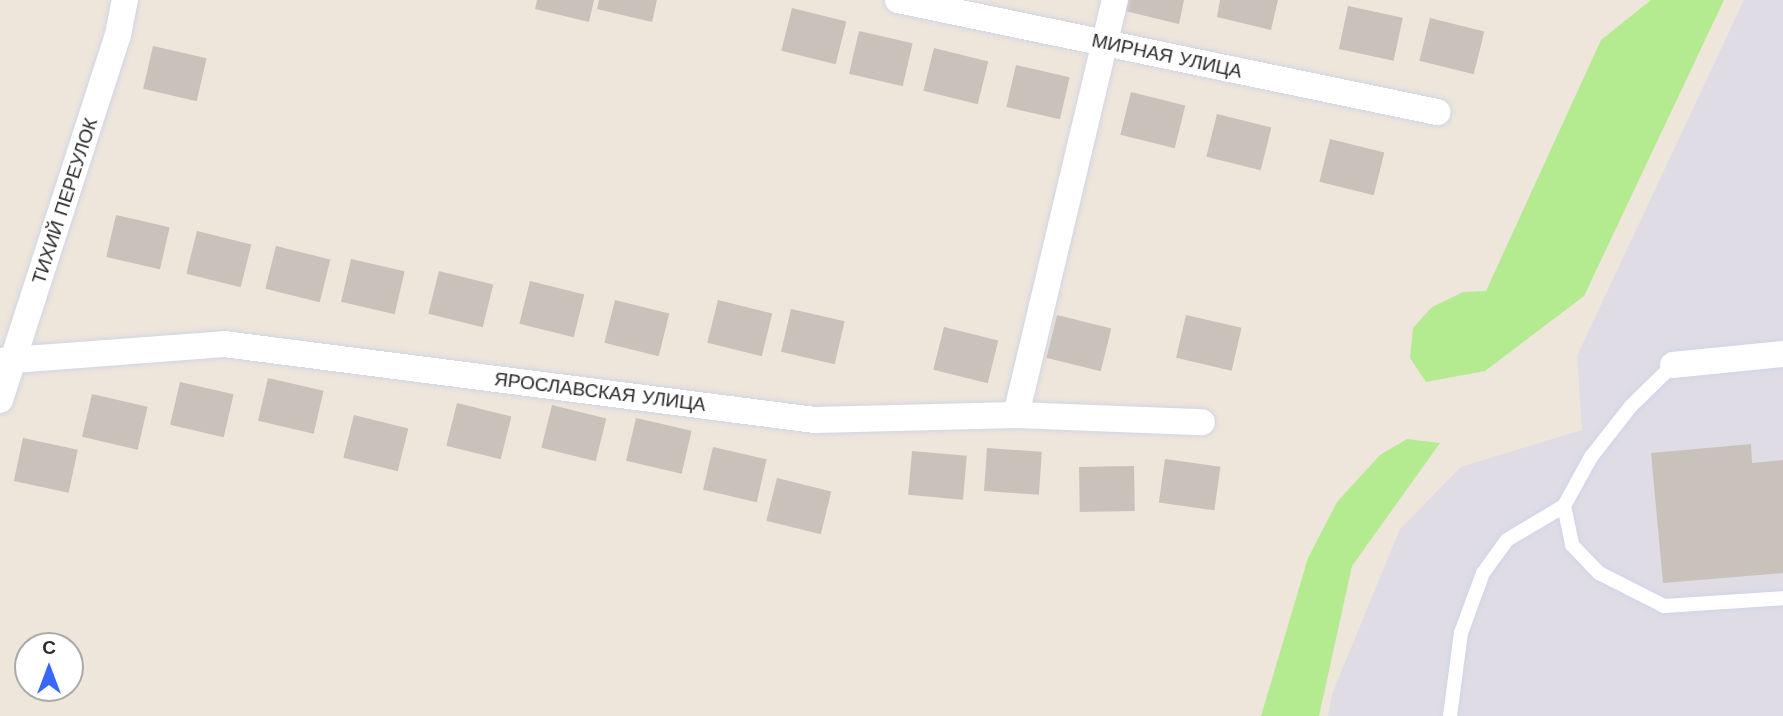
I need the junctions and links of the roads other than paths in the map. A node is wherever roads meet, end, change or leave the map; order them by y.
1 (125, 0) edge
2 (898, 0) edge
3 (1115, 0) edge
4 (1104, 43) junction
5 (1437, 112) dead end
6 (1783, 354) edge
7 (8, 360) edge
8 (1673, 365) joint
9 (0, 400) edge
10 (1016, 415) junction
11 (1202, 422) dead end
12 (1563, 506) junction
13 (1783, 598) edge
14 (1450, 716) edge

1 - 7 street, ТИХИЙ ПЕРЕУЛОК
2 - 4 street, МИРНАЯ УЛИЦА
3 - 4 street
4 - 5 street, МИРНАЯ УЛИЦА
4 - 10 street
6 - 8 street
7 - 9 street, ТИХИЙ ПЕРЕУЛОК
7 - 10 street, ЯРОСЛАВСКАЯ УЛИЦА
8 - 12 lane
10 - 11 street, ЯРОСЛАВСКАЯ УЛИЦА
12 - 13 lane
12 - 14 lane

